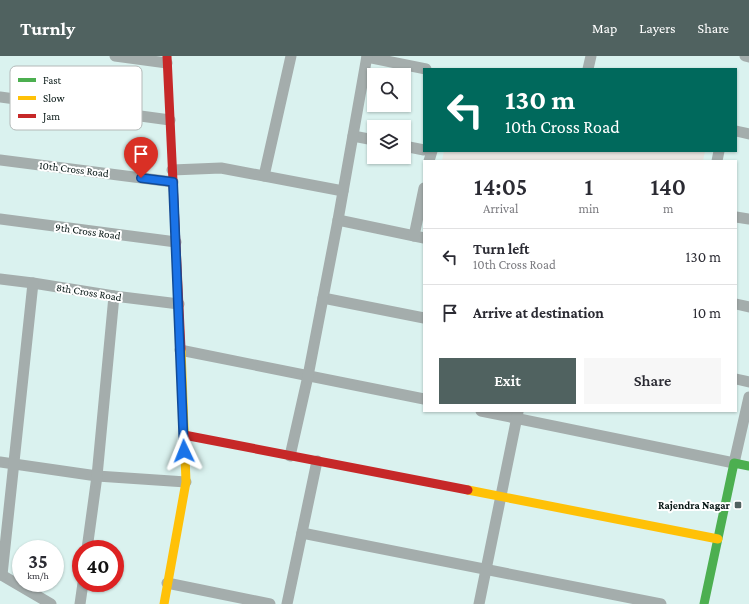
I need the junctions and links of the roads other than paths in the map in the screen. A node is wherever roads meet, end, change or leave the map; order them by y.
1 (115, 56) edge
2 (291, 56) edge
3 (367, 56) edge
4 (591, 56) edge
5 (745, 56) edge
6 (749, 57) edge
7 (167, 60) edge
8 (423, 68) edge
9 (588, 68) edge
10 (0, 97) edge
11 (10, 98) edge
12 (142, 116) edge
13 (170, 120) junction
14 (737, 131) edge
15 (749, 134) edge
16 (353, 136) junction
17 (367, 139) edge
18 (411, 148) edge
19 (423, 151) edge
20 (0, 160) edge
21 (172, 170) junction
22 (264, 176) junction
23 (173, 182) junction
24 (343, 191) junction
25 (423, 198) edge
26 (737, 217) edge
27 (0, 219) edge
28 (749, 219) edge
29 (338, 220) junction
30 (419, 237) edge
31 (176, 242) junction
32 (0, 279) edge
33 (33, 283) junction
34 (114, 296) junction
35 (323, 298) junction
36 (179, 304) junction
37 (737, 304) edge
38 (749, 307) edge
39 (423, 318) edge
40 (180, 350) junction
41 (308, 376) junction
42 (737, 379) edge
43 (749, 382) edge
44 (749, 397) edge
45 (423, 399) edge
46 (490, 412) edge
47 (518, 415) edge
48 (184, 435) junction
49 (290, 456) junction
50 (317, 461) junction
51 (0, 462) edge
52 (734, 463) junction
53 (13, 464) junction
54 (749, 466) edge
55 (97, 476) junction
56 (186, 482) junction
57 (501, 496) junction
58 (302, 533) junction
59 (718, 539) junction
60 (88, 540) edge
61 (486, 570) junction
62 (1, 574) edge
63 (167, 584) junction
64 (82, 592) edge
65 (49, 603) edge
66 (80, 604) edge
67 (164, 604) edge
68 (270, 604) edge
69 (287, 604) edge
70 (479, 604) edge
71 (661, 604) edge
72 (704, 604) edge

1 - 7 street
2 - 22 street
3 - 8 street
3 - 16 street
4 - 9 street
5 - 6 street
7 - 13 street
10 - 11 street
12 - 13 street
13 - 21 street
14 - 15 street
16 - 17 street
16 - 24 street
18 - 19 street
20 - 23 street, 10th Cross Road
21 - 22 street
21 - 23 street
22 - 24 street
23 - 31 street
24 - 29 street
25 - 30 street
26 - 28 street
27 - 31 street, 9th Cross Road
29 - 30 street
29 - 35 street
31 - 36 street
32 - 33 street, 8th Cross Road
33 - 34 street, 8th Cross Road
33 - 53 street
34 - 36 street, 8th Cross Road
34 - 55 street
35 - 39 street
35 - 41 street
36 - 40 street
37 - 38 street
40 - 41 street
40 - 48 street
41 - 45 street
41 - 49 street
42 - 43 street
44 - 52 street
46 - 47 street
47 - 52 street
47 - 57 street
48 - 49 street
48 - 56 street
49 - 50 street
50 - 57 street
50 - 58 street
51 - 53 street
52 - 54 street
52 - 59 street
53 - 55 street
53 - 62 street
55 - 56 street
55 - 60 street
56 - 63 street
57 - 59 street
57 - 61 street
58 - 61 street
58 - 69 street
59 - 72 street
61 - 70 street
61 - 71 street
62 - 65 street
63 - 67 street
63 - 68 street
64 - 66 street

